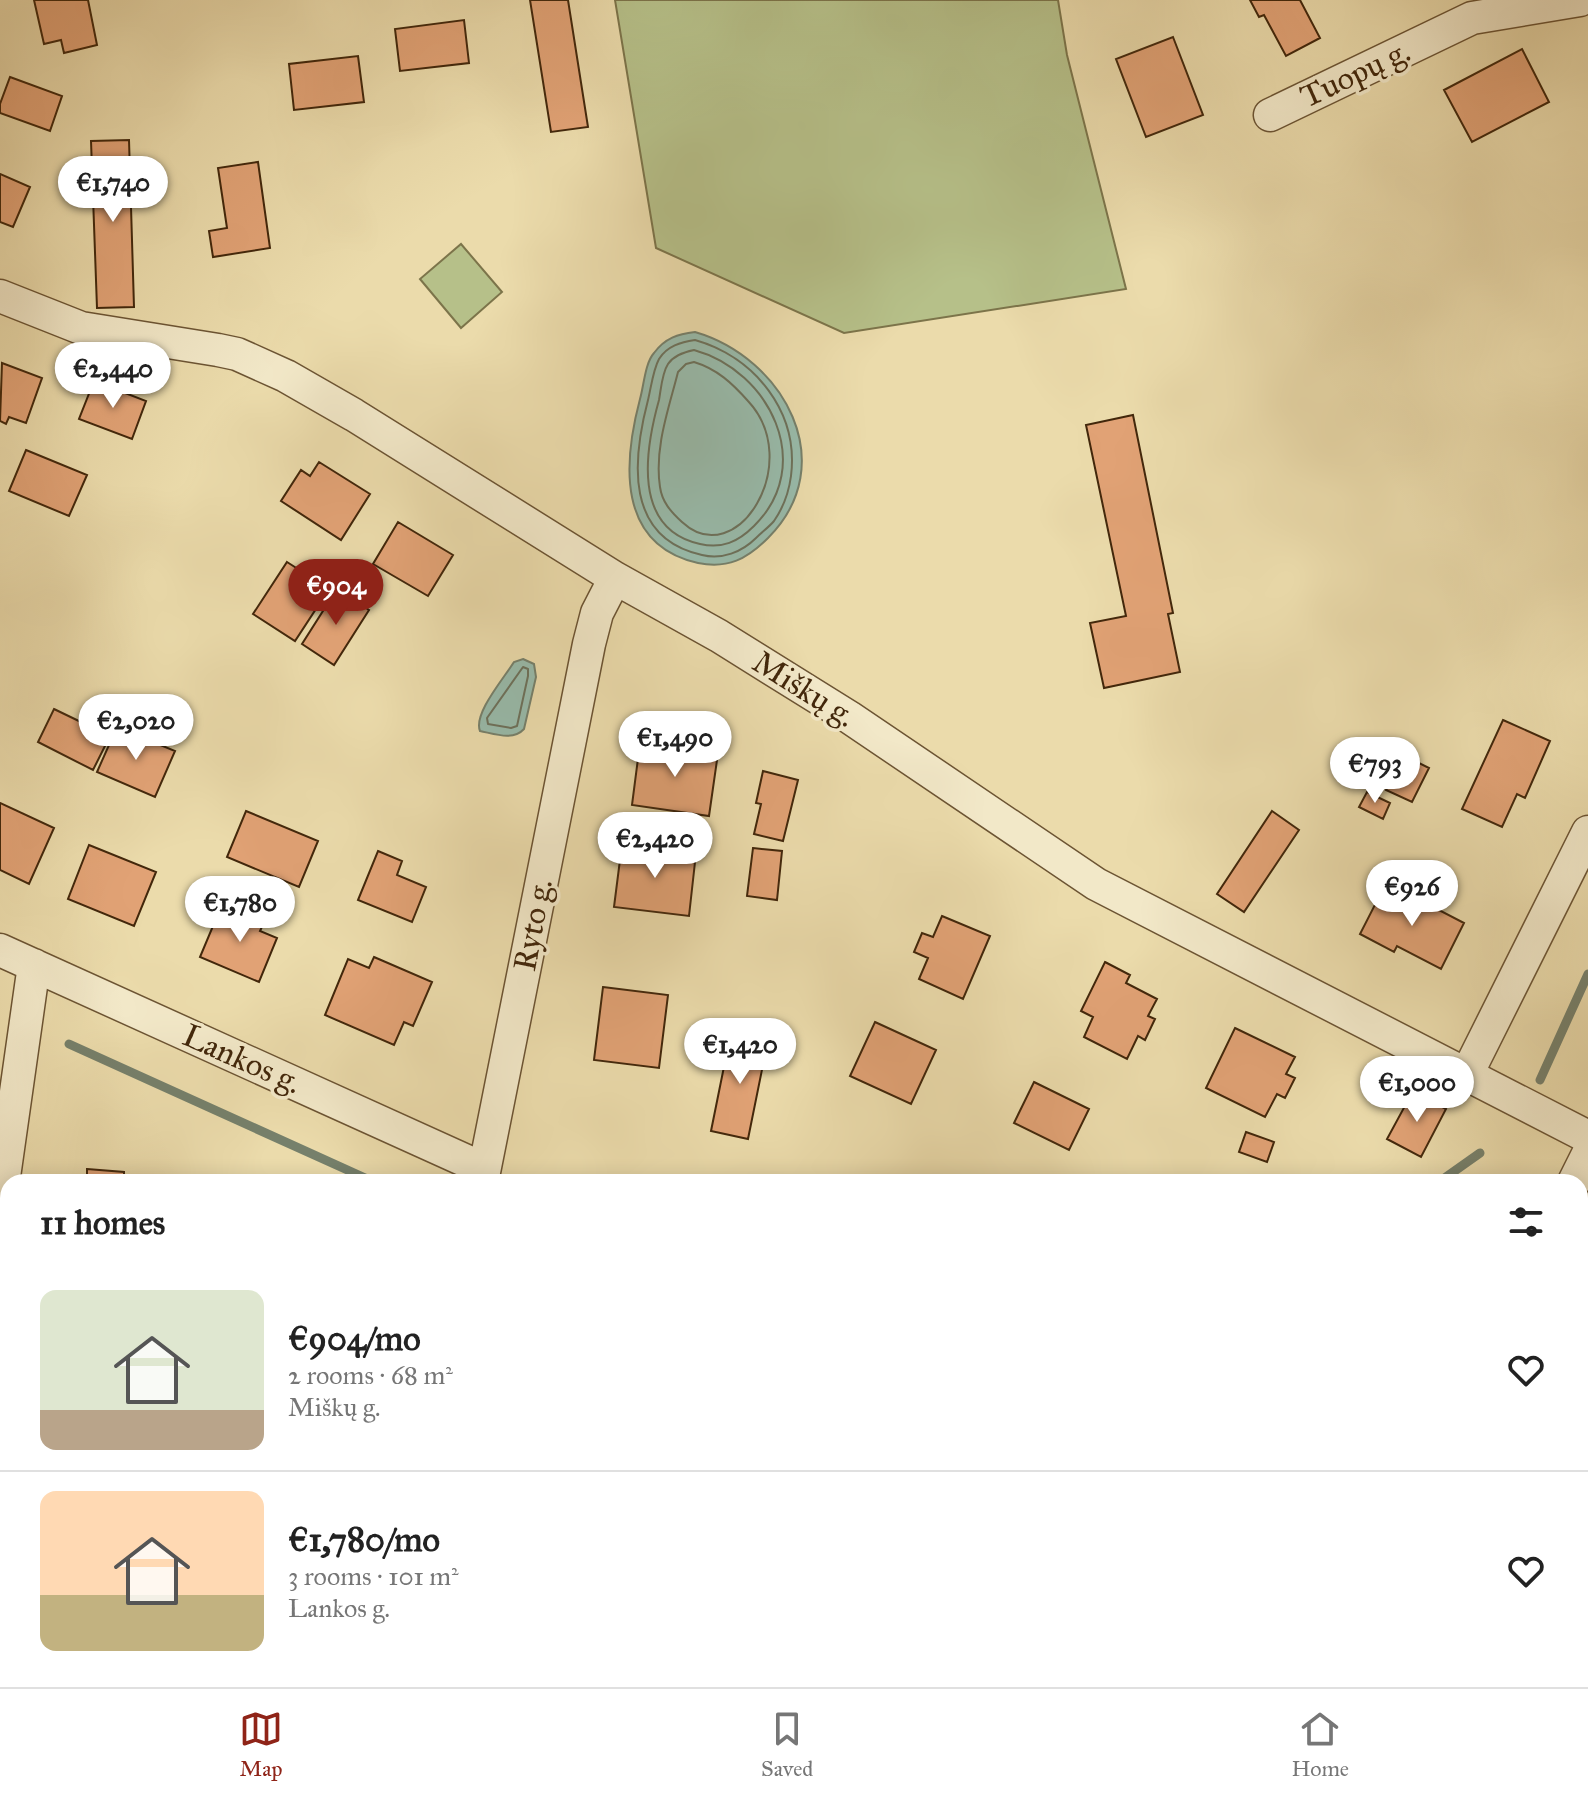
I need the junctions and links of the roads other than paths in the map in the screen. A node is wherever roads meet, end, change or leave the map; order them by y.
1 (1580, 0) edge
2 (1270, 115) dead end
3 (0, 296) edge
4 (615, 578) junction
5 (1588, 832) edge
6 (0, 950) edge
7 (34, 965) junction
8 (1466, 1076) junction
9 (1588, 1137) edge
10 (1588, 1154) edge
11 (4, 1174) edge
12 (479, 1174) edge
13 (483, 1174) edge
14 (1578, 1174) edge

1 - 2 street, Tuopų g.
3 - 4 street, Miškų g.
4 - 8 street, Miškų g.
4 - 13 street, Ryto g.
5 - 8 street
6 - 7 street, Lankos g.
7 - 11 street
7 - 12 street, Lankos g.
8 - 9 street, Miškų g.
10 - 14 street

